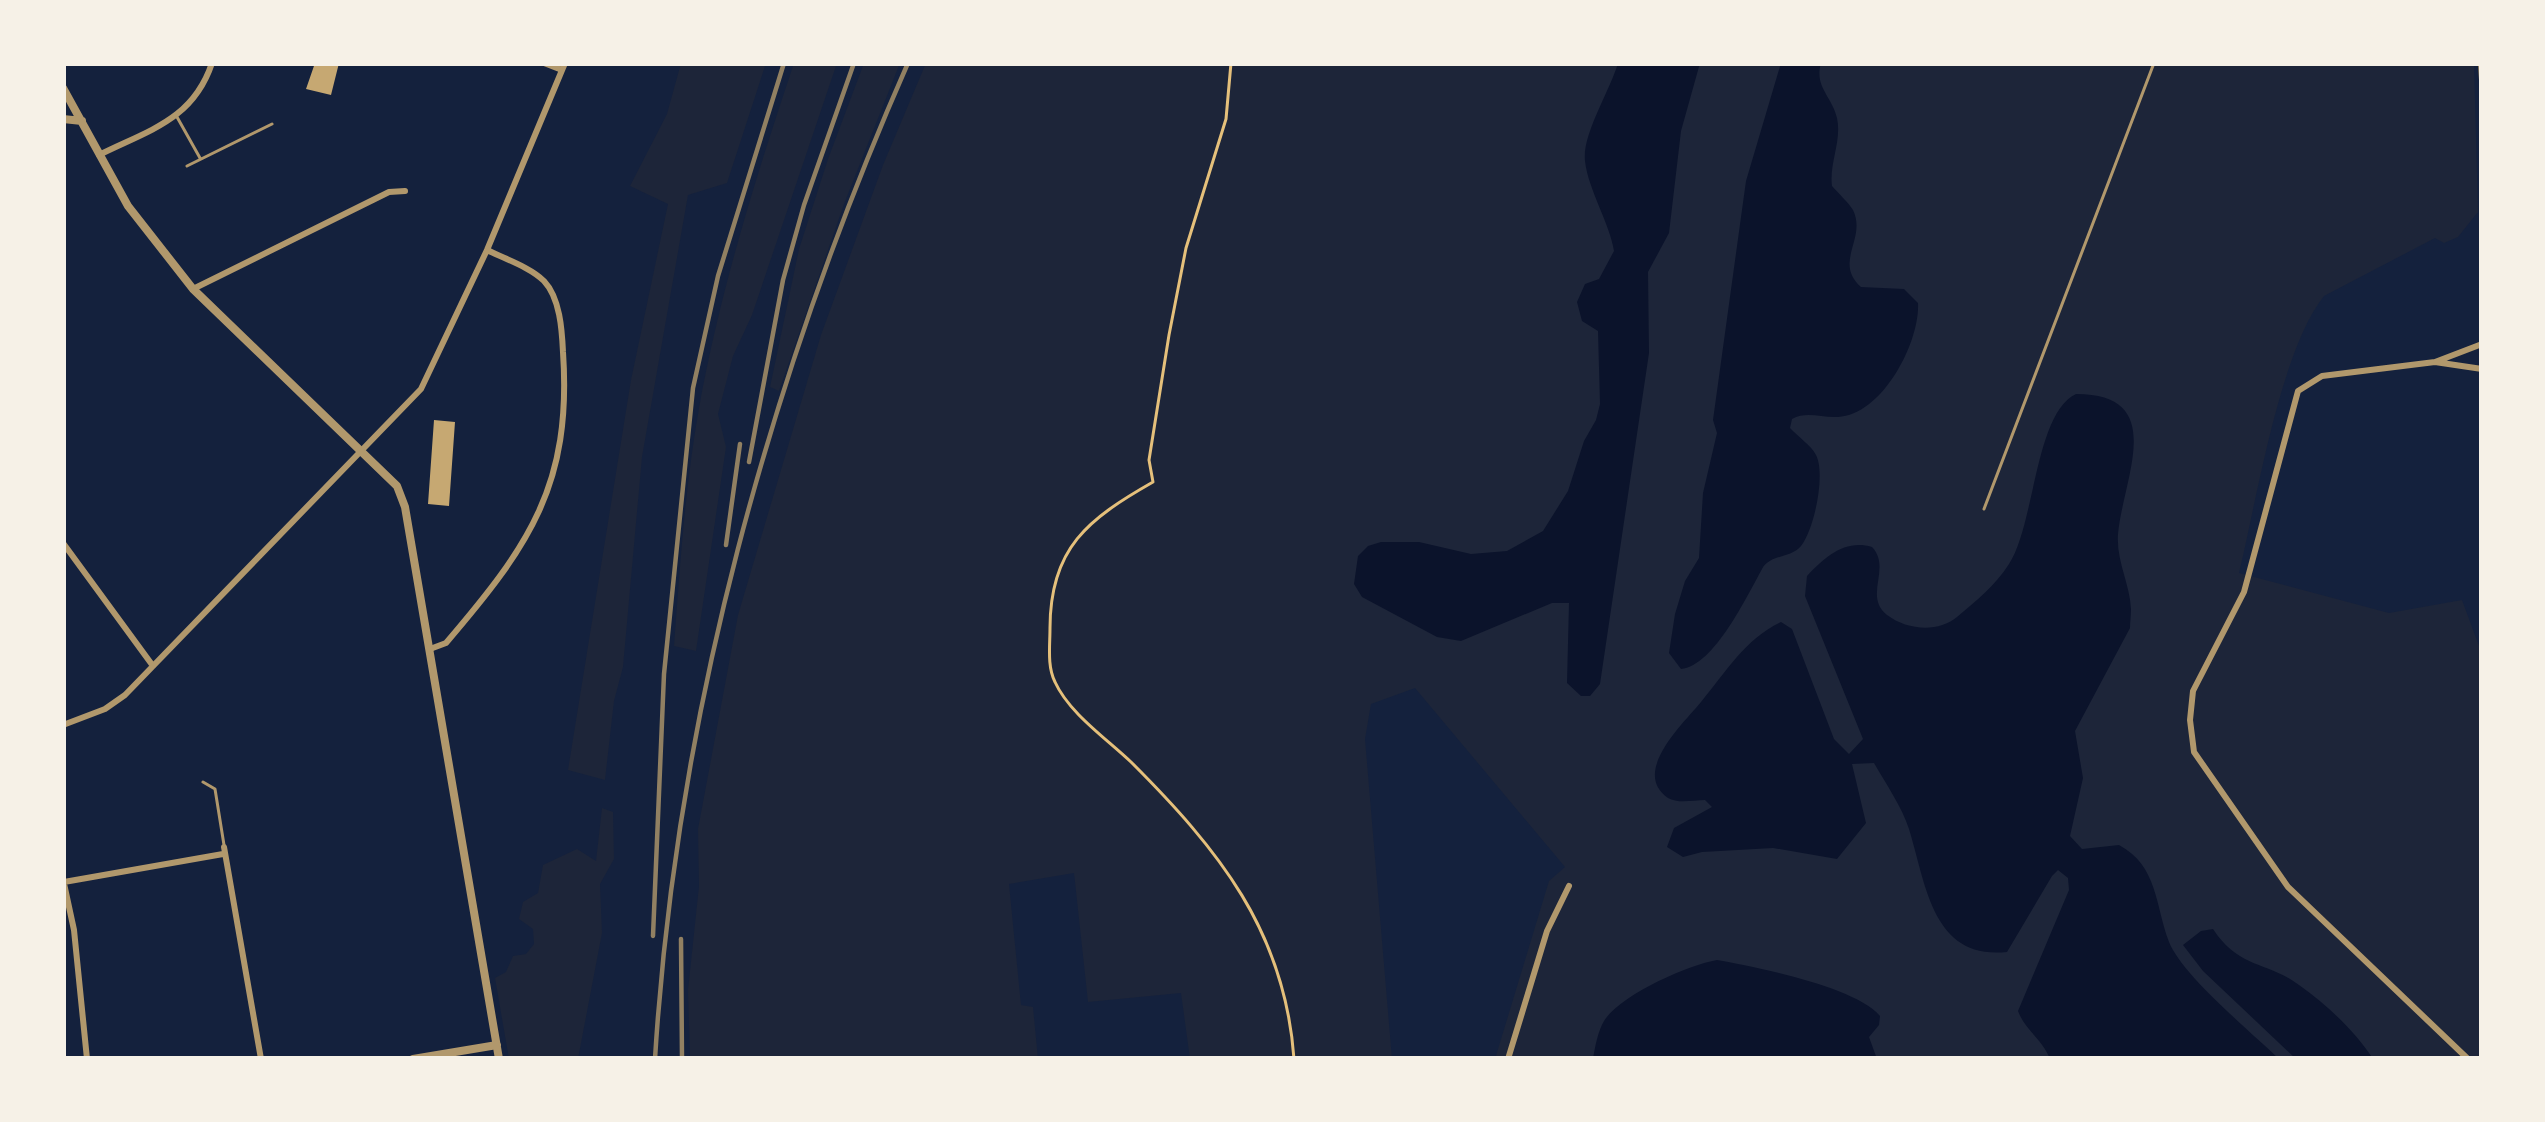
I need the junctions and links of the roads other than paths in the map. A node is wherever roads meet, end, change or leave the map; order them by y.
1 (212, 63) edge
2 (544, 63) edge
3 (2154, 63) edge
4 (2481, 63) edge
5 (564, 67) edge
6 (2482, 80) edge
7 (63, 88) edge
8 (177, 117) junction
9 (63, 119) edge
10 (82, 122) junction
11 (272, 124) dead end
12 (99, 155) junction
13 (201, 159) junction
14 (187, 166) dead end
15 (405, 191) dead end
16 (487, 250) junction
17 (193, 289) junction
18 (2482, 344) edge
19 (2435, 362) junction
20 (2482, 369) edge
21 (362, 452) junction
22 (1984, 509) dead end
23 (63, 543) edge
24 (429, 649) junction
25 (154, 667) junction
26 (63, 725) edge
27 (203, 782) dead end
28 (223, 851) junction
29 (63, 881) edge
30 (1569, 886) dead end
31 (74, 930) junction
32 (63, 932) edge
33 (497, 1045) junction
34 (87, 1059) edge
35 (261, 1059) edge
36 (413, 1059) edge
37 (499, 1059) edge
38 (1508, 1059) edge
39 (2468, 1059) edge

1 - 8 street
2 - 5 street
3 - 22 lane
4 - 6 street
5 - 16 street
7 - 10 street
8 - 12 street
8 - 13 lane
9 - 10 street
10 - 12 street
11 - 13 lane
12 - 17 street
13 - 14 lane
15 - 17 street
16 - 21 street
16 - 24 street
17 - 21 street
18 - 19 street
19 - 20 street
19 - 39 street
21 - 24 street
21 - 25 street
23 - 25 street
24 - 33 street
25 - 26 street
27 - 28 lane
28 - 29 street
28 - 35 street
29 - 31 street
30 - 38 street
31 - 32 street
31 - 34 street
33 - 36 street
33 - 37 street

